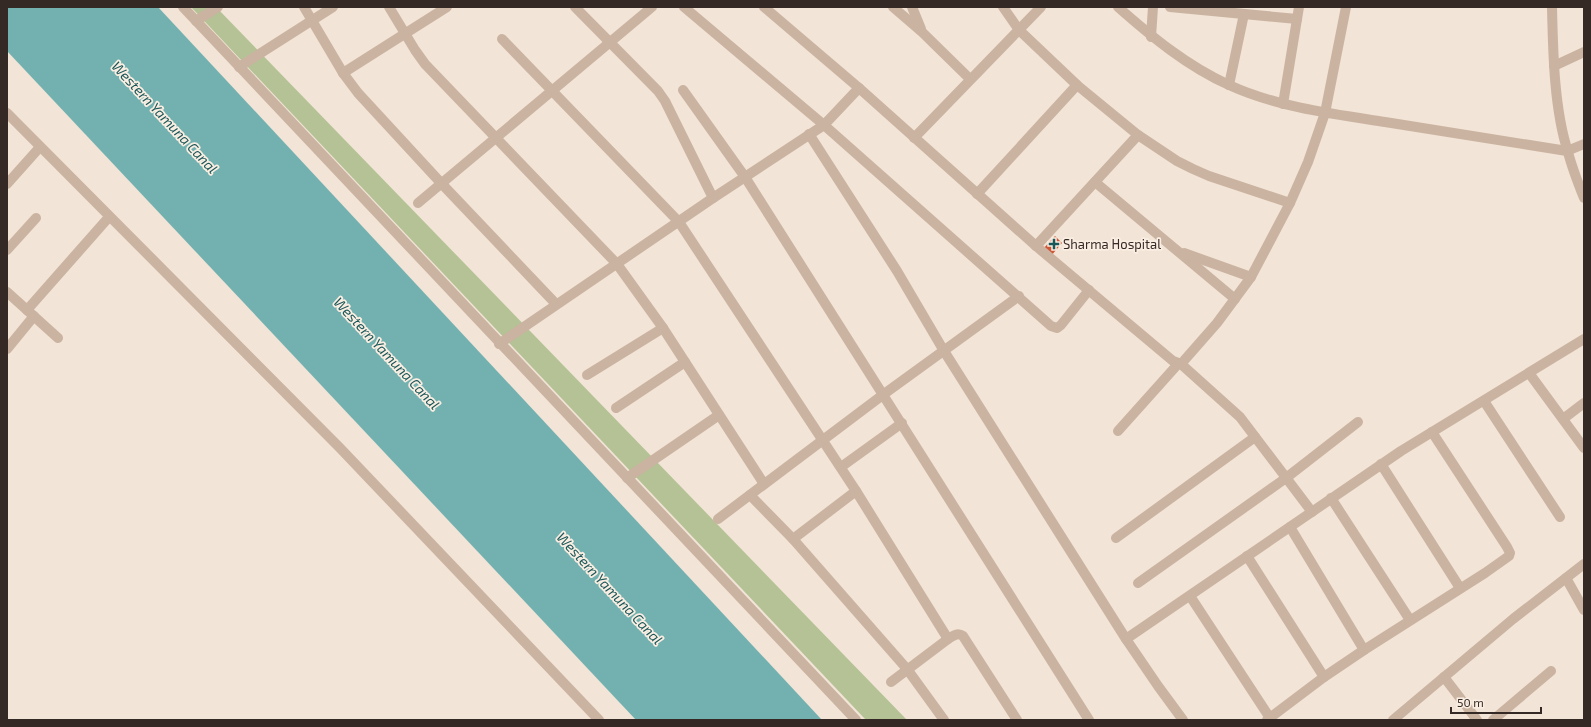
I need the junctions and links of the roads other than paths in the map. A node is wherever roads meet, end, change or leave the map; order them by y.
1 (183, 7) edge
2 (218, 7) edge
3 (304, 7) edge
4 (333, 7) edge
5 (389, 7) edge
6 (447, 7) edge
7 (575, 7) edge
8 (652, 7) edge
9 (684, 7) edge
10 (764, 7) edge
11 (893, 7) edge
12 (912, 7) edge
13 (1003, 7) edge
14 (1041, 7) edge
15 (1118, 7) edge
16 (1154, 7) edge
17 (1170, 7) edge
18 (1299, 7) edge
19 (1346, 7) edge
20 (1552, 7) edge
21 (1197, 8) edge
22 (1244, 14) junction
23 (1297, 19) junction
24 (196, 21) junction
25 (312, 21) junction
26 (1019, 30) junction
27 (922, 32) junction
28 (404, 33) junction
29 (1151, 37) junction
30 (502, 38) dead end
31 (611, 43) junction
32 (1584, 52) edge
33 (1554, 66) junction
34 (239, 67) junction
35 (343, 73) junction
36 (970, 80) junction
37 (1077, 85) junction
38 (1229, 85) junction
39 (859, 88) junction
40 (552, 90) junction
41 (683, 90) dead end
42 (1283, 104) junction
43 (1324, 112) junction
44 (8, 114) edge
45 (824, 125) junction
46 (809, 134) junction
47 (1138, 135) junction
48 (496, 138) junction
49 (914, 138) junction
50 (1584, 144) edge
51 (40, 147) junction
52 (1567, 151) junction
53 (745, 177) junction
54 (1095, 182) junction
55 (441, 183) junction
56 (7, 184) edge
57 (1583, 192) edge
58 (977, 194) junction
59 (713, 198) junction
60 (418, 203) dead end
61 (1290, 203) junction
62 (109, 217) junction
63 (36, 218) dead end
64 (679, 222) junction
65 (1036, 246) junction
66 (7, 250) edge
67 (1176, 250) junction
68 (618, 264) junction
69 (1250, 277) junction
70 (1089, 290) junction
71 (7, 292) edge
72 (1019, 296) junction
73 (1235, 299) junction
74 (556, 304) junction
75 (31, 313) junction
76 (663, 328) junction
77 (58, 338) dead end
78 (1584, 339) edge
79 (499, 344) junction
80 (7, 349) edge
81 (944, 351) junction
82 (685, 362) junction
83 (1179, 364) junction
84 (1529, 373) junction
85 (587, 375) dead end
86 (884, 394) junction
87 (1484, 400) junction
88 (1584, 403) edge
89 (616, 408) dead end
90 (719, 415) junction
91 (1563, 419) junction
92 (1358, 422) dead end
93 (902, 423) junction
94 (1118, 431) dead end
95 (1432, 432) junction
96 (1255, 438) junction
97 (824, 440) junction
98 (1584, 448) edge
99 (1381, 464) junction
100 (841, 467) junction
101 (627, 478) junction
102 (1286, 478) junction
103 (764, 484) junction
104 (856, 491) junction
105 (750, 495) junction
106 (1331, 498) junction
107 (1312, 512) junction
108 (1560, 517) dead end
109 (718, 519) dead end
110 (1290, 528) junction
111 (1116, 538) dead end
112 (792, 539) junction
113 (1247, 556) junction
114 (1584, 564) edge
115 (1566, 578) junction
116 (1138, 583) dead end
117 (1460, 588) junction
118 (1190, 596) junction
119 (1584, 610) edge
120 (1410, 620) junction
121 (948, 639) junction
122 (1126, 639) junction
123 (1364, 650) junction
124 (907, 669) junction
125 (1551, 671) dead end
126 (1324, 677) junction
127 (1444, 677) junction
128 (891, 682) dead end
129 (1269, 719) edge
130 (599, 720) edge
131 (856, 720) edge
132 (944, 720) edge
133 (1017, 720) edge
134 (1089, 720) edge
135 (1183, 720) edge
136 (1393, 720) edge
137 (1477, 720) edge
138 (1493, 720) edge

1 - 24 street
2 - 24 street
3 - 25 street
4 - 25 street
5 - 28 street
6 - 28 street
7 - 31 street
8 - 31 street
9 - 45 street
10 - 39 street
11 - 27 street
12 - 27 street
13 - 26 street
14 - 26 street
15 - 29 street
16 - 29 street
17 - 21 street
18 - 23 street
19 - 43 street
20 - 33 street
21 - 22 street
22 - 23 street
22 - 38 street
23 - 42 street
24 - 34 street
25 - 34 street
25 - 35 street
26 - 36 street
26 - 37 street
27 - 36 street
28 - 35 street
28 - 48 street
29 - 38 street
30 - 40 street
31 - 40 street
31 - 59 street
32 - 33 street
33 - 52 street
34 - 79 street
35 - 55 street
36 - 49 street
37 - 47 street
37 - 58 street
38 - 42 street
39 - 45 street
39 - 49 street
40 - 48 street
40 - 64 street
41 - 53 street
42 - 43 street
43 - 52 street
43 - 61 street
44 - 51 street
45 - 46 street
45 - 72 street
46 - 53 street
46 - 81 street
47 - 54 street
47 - 61 street
48 - 55 street
48 - 68 street
49 - 58 street
50 - 52 street
51 - 56 street
51 - 62 street
52 - 57 street
53 - 59 street
53 - 86 street
54 - 65 street
54 - 67 street
55 - 60 street
55 - 74 street
58 - 65 street
59 - 64 street
61 - 69 street
62 - 75 street
62 - 130 street
63 - 66 street
64 - 68 street
64 - 97 street
65 - 70 street
67 - 69 street
67 - 73 street
68 - 74 street
68 - 76 street
69 - 73 street
70 - 72 street
70 - 83 street
71 - 75 street
72 - 81 street
73 - 83 street
74 - 79 street
75 - 77 street
75 - 80 street
76 - 82 street
76 - 85 street
78 - 84 street
79 - 101 street
81 - 86 street
81 - 122 street
82 - 89 street
82 - 90 street
83 - 94 street
83 - 96 street
84 - 87 street
84 - 91 street
86 - 93 street
86 - 97 street
87 - 95 street
87 - 108 street
88 - 91 street
90 - 101 street
90 - 103 street
91 - 98 street
92 - 102 street
93 - 100 street
93 - 134 street
95 - 99 street
95 - 117 street
96 - 102 street
96 - 111 street
97 - 100 street
97 - 103 street
99 - 106 street
99 - 117 street
100 - 104 street
101 - 131 street
102 - 107 street
102 - 116 street
103 - 105 street
104 - 112 street
104 - 121 street
105 - 109 street
105 - 112 street
106 - 107 street
106 - 120 street
107 - 110 street
110 - 113 street
110 - 123 street
112 - 124 street
113 - 118 street
113 - 126 street
114 - 115 street
115 - 119 street
115 - 127 street
117 - 120 street
118 - 122 street
118 - 129 street
120 - 123 street
121 - 124 street
121 - 133 street
122 - 135 street
123 - 126 street
124 - 128 street
124 - 132 street
125 - 138 street
126 - 129 street
127 - 136 street
127 - 137 street

